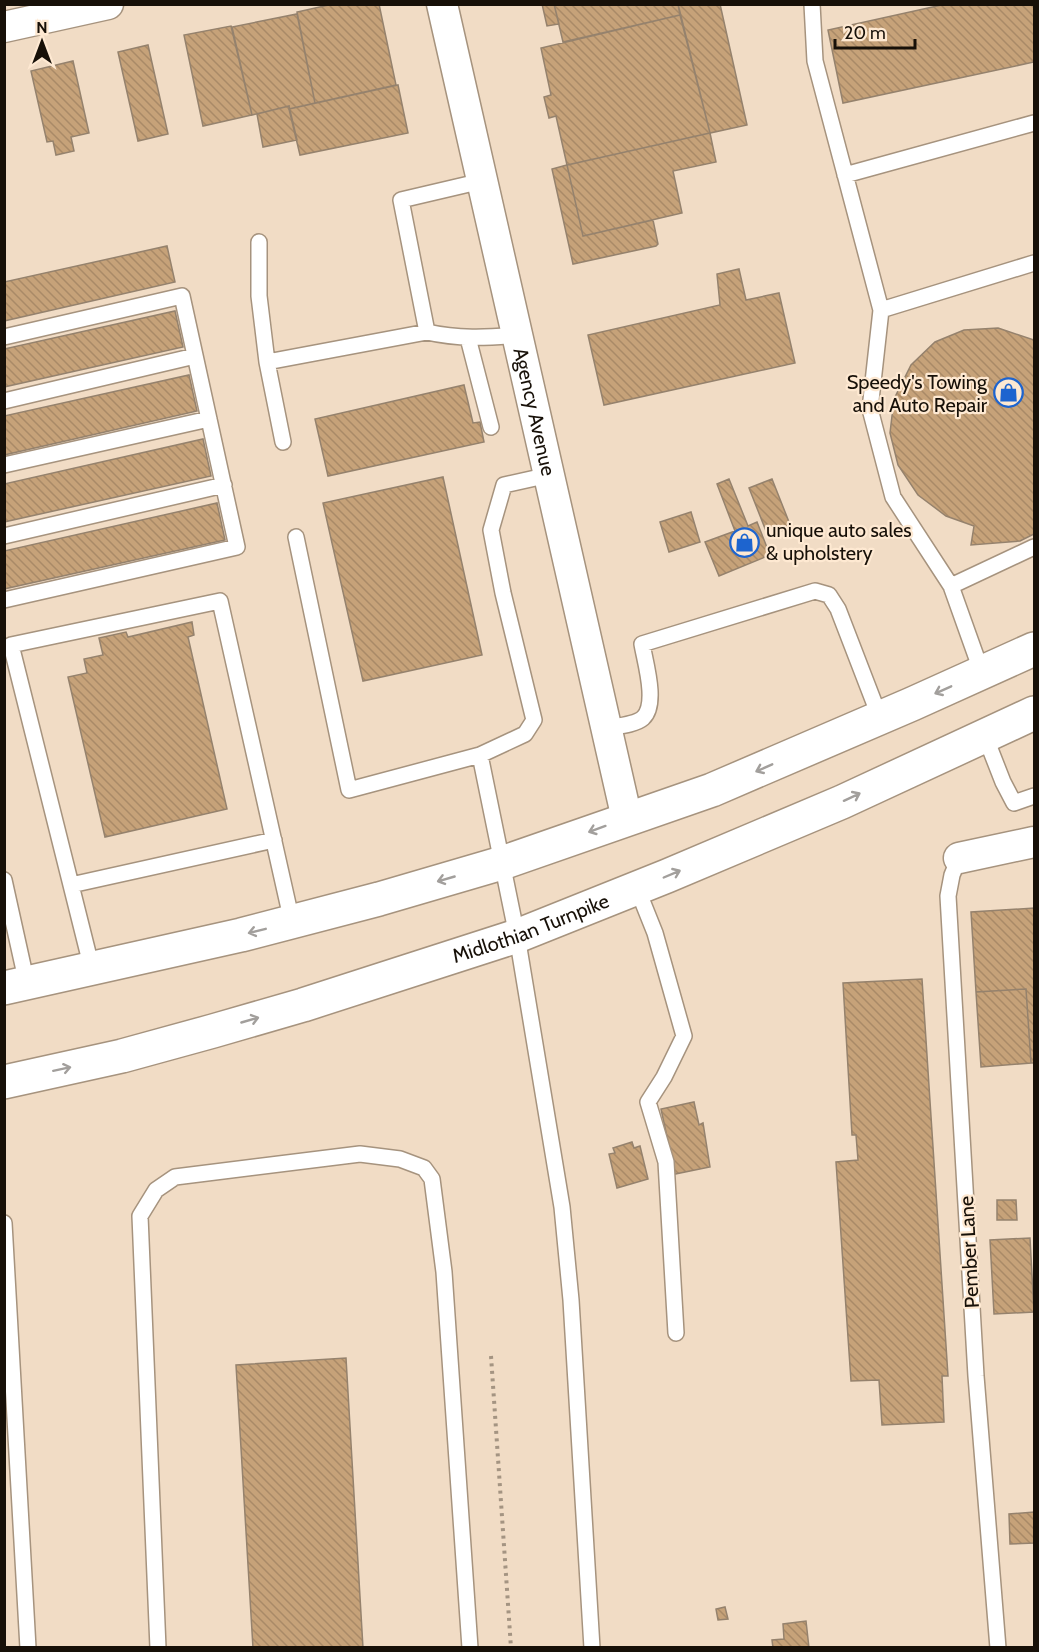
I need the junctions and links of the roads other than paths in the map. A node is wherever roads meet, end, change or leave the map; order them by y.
1 (108, 4) edge
2 (442, 4) edge
3 (812, 4) edge
4 (4, 27) edge
5 (1035, 123) edge
6 (844, 175) junction
7 (482, 181) junction
8 (259, 242) dead end
9 (1035, 263) edge
10 (881, 310) junction
11 (427, 332) junction
12 (517, 335) junction
13 (4, 337) edge
14 (468, 338) junction
15 (195, 356) junction
16 (267, 362) junction
17 (4, 401) edge
18 (209, 419) junction
19 (491, 428) dead end
20 (283, 442) dead end
21 (4, 465) edge
22 (549, 475) junction
23 (224, 485) junction
24 (4, 536) edge
25 (296, 537) dead end
26 (1035, 547) edge
27 (951, 586) junction
28 (4, 600) edge
29 (1035, 649) edge
30 (982, 673) junction
31 (1035, 712) edge
32 (880, 718) junction
33 (606, 728) junction
34 (985, 736) junction
35 (480, 754) junction
36 (1035, 796) edge
37 (627, 819) junction
38 (274, 840) junction
39 (1035, 842) edge
40 (959, 858) joint
41 (502, 863) junction
42 (4, 880) edge
43 (71, 885) junction
44 (638, 888) junction
45 (292, 922) junction
46 (517, 936) junction
47 (92, 969) junction
48 (16, 986) edge
49 (4, 1082) edge
50 (4, 1222) edge
51 (676, 1333) dead end
52 (28, 1647) edge
53 (158, 1647) edge
54 (470, 1647) edge
55 (592, 1647) edge
56 (998, 1647) edge

1 - 4 street
2 - 7 street, Agency Avenue
3 - 6 lane
5 - 6 lane
6 - 10 lane
7 - 11 lane
7 - 12 street, Agency Avenue
8 - 16 lane
9 - 10 lane
10 - 27 lane
11 - 14 lane
11 - 16 lane
12 - 14 lane
12 - 22 street, Agency Avenue
13 - 15 lane
14 - 19 lane
15 - 17 lane
15 - 18 lane
16 - 20 lane
18 - 21 lane
18 - 23 lane
22 - 33 street, Agency Avenue
22 - 35 lane
23 - 24 lane
23 - 28 lane
25 - 35 lane
26 - 27 lane
27 - 30 lane
29 - 30 main road
30 -> 32 main road
31 - 34 main road, Midlothian Turnpike
32 - 33 lane
32 -> 37 main road
33 - 37 street, Agency Avenue
34 - 36 lane
44 -> 34 main road, Midlothian Turnpike
35 - 41 lane
37 -> 41 main road
38 - 43 lane
38 - 43 lane
38 - 45 lane
39 - 40 street
40 - 56 lane, Pember Lane
41 -> 45 main road
41 - 46 lane
42 - 48 lane
43 - 47 lane
44 - 46 main road, Midlothian Turnpike
44 - 51 lane
45 -> 47 main road
49 -> 46 main road, Midlothian Turnpike
46 - 55 lane
47 - 48 main road
50 - 52 lane
53 - 54 lane

